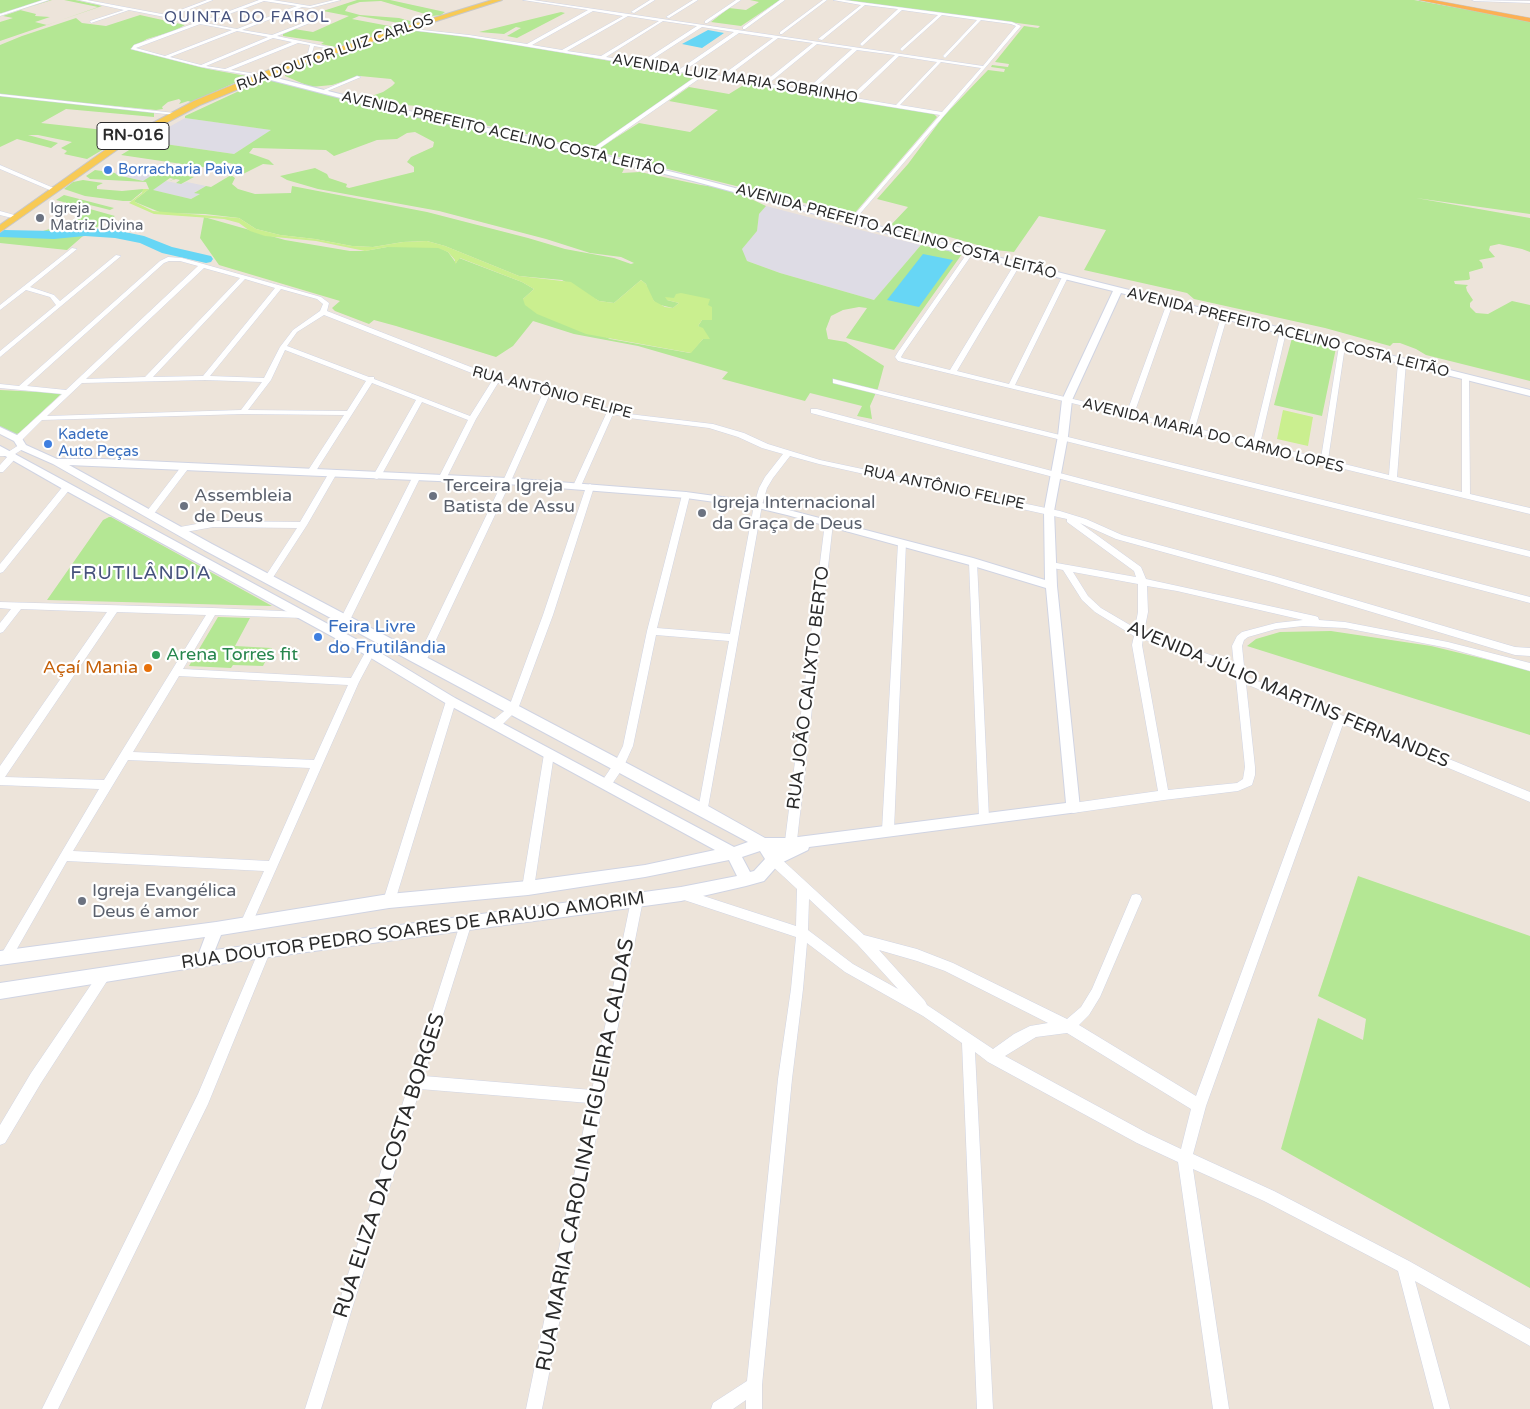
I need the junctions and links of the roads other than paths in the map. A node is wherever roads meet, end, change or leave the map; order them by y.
1 (47, 0) edge
2 (81, 0) edge
3 (211, 0) edge
4 (264, 0) edge
5 (289, 0) edge
6 (339, 0) edge
7 (499, 0) edge
8 (525, 0) edge
9 (550, 0) edge
10 (653, 0) edge
11 (696, 0) edge
12 (739, 0) edge
13 (783, 0) edge
14 (825, 0) edge
15 (835, 0) edge
16 (1422, 0) edge
17 (1474, 0) edge
18 (280, 2) junction
19 (1530, 2) edge
20 (864, 4) junction
21 (302, 6) junction
22 (616, 9) junction
23 (901, 9) junction
24 (128, 10) junction
25 (592, 10) junction
26 (607, 12) junction
27 (633, 12) junction
28 (940, 14) junction
29 (0, 15) edge
30 (627, 15) junction
31 (324, 16) dead end
32 (166, 17) junction
33 (668, 17) junction
34 (980, 19) junction
35 (663, 20) junction
36 (688, 20) junction
37 (1530, 20) edge
38 (188, 21) junction
39 (91, 22) dead end
40 (259, 22) junction
41 (706, 22) junction
42 (199, 23) junction
43 (679, 23) junction
44 (214, 26) junction
45 (701, 26) junction
46 (744, 28) junction
47 (404, 29) junction
48 (235, 30) junction
49 (176, 31) junction
50 (738, 31) junction
51 (261, 35) junction
52 (779, 35) junction
53 (799, 36) junction
54 (274, 37) junction
55 (792, 39) junction
56 (297, 41) junction
57 (818, 41) junction
58 (312, 44) junction
59 (862, 44) junction
60 (527, 46) junction
61 (856, 48) junction
62 (884, 48) junction
63 (336, 49) junction
64 (877, 51) junction
65 (563, 52) junction
66 (900, 52) junction
67 (165, 57) junction
68 (945, 57) junction
69 (602, 58) junction
70 (304, 60) junction
71 (940, 61) junction
72 (641, 64) junction
73 (985, 65) junction
74 (201, 66) junction
75 (224, 70) junction
76 (681, 71) junction
77 (703, 74) junction
78 (261, 76) junction
79 (359, 77) dead end
80 (722, 77) junction
81 (765, 84) junction
82 (323, 91) junction
83 (808, 91) junction
84 (0, 95) edge
85 (852, 98) junction
86 (897, 106) junction
87 (174, 114) junction
88 (943, 114) junction
89 (588, 154) junction
90 (0, 167) edge
91 (54, 190) junction
92 (0, 213) edge
93 (16, 217) junction
94 (852, 221) junction
95 (0, 229) edge
96 (74, 249) dead end
97 (970, 253) junction
98 (118, 256) dead end
99 (1017, 265) junction
100 (202, 266) junction
101 (244, 277) junction
102 (1066, 277) junction
103 (280, 286) junction
104 (26, 288) junction
105 (1118, 290) junction
106 (1170, 303) junction
107 (60, 304) junction
108 (0, 308) edge
109 (324, 312) junction
110 (1224, 317) junction
111 (1283, 332) junction
112 (1342, 346) junction
113 (283, 347) junction
114 (0, 355) edge
115 (1402, 362) junction
116 (952, 373) junction
117 (1466, 377) junction
118 (205, 378) junction
119 (147, 379) junction
120 (371, 379) junction
121 (267, 380) junction
122 (496, 380) junction
123 (82, 381) junction
124 (836, 381) dead end
125 (0, 386) edge
126 (22, 387) junction
127 (1011, 387) junction
128 (69, 392) junction
129 (1530, 393) edge
130 (546, 394) junction
131 (420, 399) junction
132 (1067, 400) junction
133 (814, 411) dead end
134 (243, 412) junction
135 (611, 412) junction
136 (349, 413) junction
137 (1130, 416) junction
138 (40, 418) junction
139 (472, 419) junction
140 (0, 430) edge
141 (1191, 430) junction
142 (1063, 436) junction
143 (1256, 446) junction
144 (10, 450) edge
145 (788, 453) junction
146 (56, 462) junction
147 (1324, 462) junction
148 (187, 465) junction
149 (0, 470) edge
150 (311, 472) junction
151 (333, 473) junction
152 (1056, 474) junction
153 (377, 476) junction
154 (416, 478) junction
155 (442, 479) junction
156 (1393, 479) junction
157 (507, 481) junction
158 (577, 486) junction
159 (67, 487) junction
160 (590, 488) junction
161 (686, 495) junction
162 (1466, 496) junction
163 (758, 505) junction
164 (1530, 511) edge
165 (1055, 512) junction
166 (150, 513) junction
167 (829, 523) junction
168 (303, 525) junction
169 (180, 530) junction
170 (902, 543) junction
171 (208, 547) junction
172 (1530, 554) edge
173 (198, 557) junction
174 (972, 562) junction
175 (1051, 565) junction
176 (1065, 567) junction
177 (0, 570) edge
178 (269, 577) junction
179 (1142, 582) junction
180 (1051, 586) junction
181 (1530, 600) edge
182 (0, 605) edge
183 (19, 605) junction
184 (114, 609) junction
185 (213, 611) junction
186 (303, 615) junction
187 (345, 620) junction
188 (1345, 626) junction
189 (0, 630) edge
190 (330, 631) junction
191 (652, 631) junction
192 (1138, 634) junction
193 (734, 638) junction
194 (370, 652) junction
195 (1530, 652) edge
196 (421, 661) junction
197 (1530, 667) edge
198 (176, 672) junction
199 (1241, 678) junction
200 (354, 682) junction
201 (450, 701) junction
202 (513, 709) junction
203 (1340, 718) junction
204 (495, 725) junction
205 (549, 754) junction
206 (125, 756) junction
207 (318, 764) junction
208 (619, 765) junction
209 (0, 775) edge
210 (0, 781) edge
211 (606, 784) junction
212 (107, 786) junction
213 (1164, 795) junction
214 (1530, 797) edge
215 (1073, 808) junction
216 (702, 810) junction
217 (984, 818) junction
218 (888, 830) junction
219 (763, 844) junction
220 (790, 849) junction
221 (733, 853) junction
222 (64, 856) junction
223 (774, 860) junction
224 (272, 866) junction
225 (746, 880) junction
226 (528, 888) junction
227 (804, 888) junction
228 (681, 894) junction
229 (1136, 899) dead end
230 (637, 900) junction
231 (389, 901) junction
232 (466, 922) junction
233 (246, 924) junction
234 (216, 929) junction
235 (802, 933) junction
236 (861, 940) junction
237 (264, 952) junction
238 (3, 958) edge
239 (204, 959) junction
240 (105, 974) junction
241 (0, 991) edge
242 (927, 1012) junction
243 (1068, 1026) junction
244 (968, 1041) junction
245 (993, 1057) junction
246 (416, 1082) junction
247 (598, 1097) junction
248 (1199, 1106) junction
249 (0, 1138) edge
250 (1185, 1159) junction
251 (1404, 1266) junction
252 (1530, 1338) edge
253 (754, 1385) junction
254 (50, 1409) edge
255 (313, 1409) edge
256 (534, 1409) edge
257 (719, 1409) edge
258 (754, 1409) edge
259 (985, 1409) edge
260 (1221, 1409) edge
261 (1442, 1409) edge

1 - 29 street
2 - 24 street
3 - 32 street
4 - 18 street
4 - 42 street
5 - 18 street
6 - 21 street
7 - 47 main road, RUA DOUTOR LUIZ CARLOS / RN-016
8 - 25 street
9 - 22 street
10 - 27 street
11 - 33 street
12 - 41 street
13 - 46 street
14 - 52 street
15 - 20 street
16 - 37 highway
17 - 19 street
18 - 21 street
20 - 23 street
20 - 57 street
21 - 40 street
22 - 26 street
22 - 27 street
23 - 28 street
23 - 59 street
24 - 32 street
24 - 39 street
25 - 26 street
25 - 60 street
26 - 30 street
27 - 33 street
28 - 34 street
28 - 66 street
30 - 35 street
30 - 65 street
31 - 54 street
32 - 38 street
33 - 36 street
34 - 68 street
34 - 73 street
35 - 43 street
35 - 69 street
36 - 41 street
36 - 43 street
38 - 42 street
38 - 49 street
40 - 48 street
40 - 51 street
41 - 46 street
42 - 44 street
42 - 49 street
43 - 45 street
44 - 48 street
44 - 49 street
45 - 50 street
45 - 72 street
46 - 52 street
47 - 60 street, AVENIDA LUIZ MARIA SOBRINHO
47 - 63 main road, RUA DOUTOR LUIZ CARLOS / RN-016
48 - 51 street
48 - 67 street
49 - 67 street
50 - 52 street
50 - 76 street
51 - 54 street
52 - 53 street
52 - 55 street
52 - 80 street
53 - 55 street
53 - 57 street
54 - 56 street
54 - 74 street
55 - 57 street
56 - 58 street
56 - 75 street
57 - 59 street
57 - 61 street
57 - 81 street
58 - 63 street
58 - 70 street
59 - 62 street
60 - 65 street, AVENIDA LUIZ MARIA SOBRINHO
61 - 64 street
61 - 83 street
62 - 64 street
62 - 66 street
63 - 70 main road, RUA DOUTOR LUIZ CARLOS / RN-016
64 - 66 street
65 - 69 street, AVENIDA LUIZ MARIA SOBRINHO
66 - 68 street
66 - 71 street
66 - 85 street
67 - 74 street
68 - 73 street
69 - 72 street, AVENIDA LUIZ MARIA SOBRINHO
70 - 78 main road, RUA DOUTOR LUIZ CARLOS / RN-016
71 - 73 street
71 - 86 street
72 - 76 street, AVENIDA LUIZ MARIA SOBRINHO
73 - 88 street
74 - 75 street
75 - 78 street
76 - 77 street, AVENIDA LUIZ MARIA SOBRINHO
77 - 80 street, AVENIDA LUIZ MARIA SOBRINHO
77 - 89 street
78 - 82 street, AVENIDA PREFEITO ACELINO COSTA LEITÃO
78 - 87 main road, RUA DOUTOR LUIZ CARLOS / RN-016
79 - 82 street
80 - 81 street, AVENIDA LUIZ MARIA SOBRINHO
81 - 83 street, AVENIDA LUIZ MARIA SOBRINHO
82 - 89 street, AVENIDA PREFEITO ACELINO COSTA LEITÃO
83 - 85 street, AVENIDA LUIZ MARIA SOBRINHO
84 - 87 street
85 - 86 street, AVENIDA LUIZ MARIA SOBRINHO
86 - 88 street, AVENIDA LUIZ MARIA SOBRINHO
87 - 91 main road, RUA DOUTOR LUIZ CARLOS / RN-016
88 - 94 street
89 - 94 street, AVENIDA PREFEITO ACELINO COSTA LEITÃO
90 - 91 street
91 - 93 main road, RUA DOUTOR LUIZ CARLOS / RN-016
92 - 93 street
93 - 95 main road, RUA DOUTOR LUIZ CARLOS / RN-016
94 - 97 street, AVENIDA PREFEITO ACELINO COSTA LEITÃO
96 - 104 street
97 - 99 street, AVENIDA PREFEITO ACELINO COSTA LEITÃO
97 - 116 street, AVENIDA MARIA DO CARMO LOPES
98 - 107 street
99 - 102 street, AVENIDA PREFEITO ACELINO COSTA LEITÃO
99 - 116 street
100 - 101 street
100 - 123 street
100 - 126 street
101 - 103 street
101 - 119 street
102 - 105 street, AVENIDA PREFEITO ACELINO COSTA LEITÃO
102 - 127 street
103 - 109 street, RUA ANTÔNIO FELIPE
103 - 118 street
104 - 107 street
104 - 108 street
105 - 106 street, AVENIDA PREFEITO ACELINO COSTA LEITÃO
105 - 132 street
106 - 110 street, AVENIDA PREFEITO ACELINO COSTA LEITÃO
106 - 137 street
107 - 114 street
109 - 113 street
109 - 122 street, RUA ANTÔNIO FELIPE
110 - 111 street, AVENIDA PREFEITO ACELINO COSTA LEITÃO
110 - 141 street
111 - 112 street, AVENIDA PREFEITO ACELINO COSTA LEITÃO
111 - 143 street
112 - 115 street, AVENIDA PREFEITO ACELINO COSTA LEITÃO
112 - 147 street
113 - 120 street
113 - 121 street
115 - 117 street, AVENIDA PREFEITO ACELINO COSTA LEITÃO
115 - 156 street
116 - 127 street, AVENIDA MARIA DO CARMO LOPES
117 - 129 street, AVENIDA PREFEITO ACELINO COSTA LEITÃO
117 - 162 street
118 - 119 street
118 - 121 street
119 - 123 street
120 - 131 street
120 - 136 street
121 - 134 street
122 - 130 street, RUA ANTÔNIO FELIPE
122 - 139 street
123 - 128 street
124 - 142 street
125 - 126 street
126 - 128 street
127 - 132 street, AVENIDA MARIA DO CARMO LOPES
128 - 138 street
130 - 135 street, RUA ANTÔNIO FELIPE
130 - 157 street
131 - 139 street
131 - 153 street
132 - 137 street, AVENIDA MARIA DO CARMO LOPES
132 - 142 street
133 - 152 street
134 - 136 street
134 - 138 street
135 - 145 street, RUA ANTÔNIO FELIPE
135 - 158 street
136 - 150 street
137 - 141 street, AVENIDA MARIA DO CARMO LOPES
138 - 144 street
139 - 155 street
140 - 144 street
141 - 143 street, AVENIDA MARIA DO CARMO LOPES
142 - 152 street
142 - 172 street
143 - 147 street, AVENIDA MARIA DO CARMO LOPES
144 - 146 street
144 - 149 street
144 - 159 street
145 - 163 street
145 - 165 street, RUA ANTÔNIO FELIPE
146 - 148 street
146 - 166 street
147 - 156 street, AVENIDA MARIA DO CARMO LOPES
148 - 150 street
148 - 166 street
150 - 151 street
151 - 153 street
151 - 168 street
152 - 165 street
152 - 181 street
153 - 154 street
154 - 155 street
154 - 187 street
155 - 157 street
156 - 162 street, AVENIDA MARIA DO CARMO LOPES
157 - 158 street
157 - 196 street
158 - 160 street
159 - 173 street
159 - 177 street
160 - 161 street
160 - 202 street
161 - 163 street
161 - 191 street
162 - 164 street, AVENIDA MARIA DO CARMO LOPES
163 - 167 street
163 - 193 street
165 - 175 street
165 - 179 street
165 - 195 street, RUA ANTÔNIO FELIPE
166 - 169 street
167 - 170 street
167 - 220 street, RUA JOÃO CALIXTO BERTO
168 - 169 street
168 - 178 street
169 - 171 street
170 - 174 street
170 - 218 street
171 - 173 street
171 - 178 street
173 - 186 street
174 - 180 street
174 - 217 street
175 - 176 street
175 - 180 street
176 - 179 street
176 - 192 street, AVENIDA JÚLIO MARTINS FERNANDES
178 - 187 street
179 - 188 street
179 - 192 street
180 - 215 street
182 - 183 street
183 - 184 street
183 - 189 street
184 - 185 street
184 - 209 street
185 - 186 street
185 - 198 street
186 - 190 street
187 - 190 street
187 - 196 street
188 - 197 street
188 - 199 street
190 - 194 street
191 - 193 street
191 - 208 street
192 - 199 street, AVENIDA JÚLIO MARTINS FERNANDES
192 - 213 street
193 - 216 street
194 - 200 street
194 - 201 street
196 - 202 street
198 - 200 street
198 - 206 street
199 - 203 street, AVENIDA JÚLIO MARTINS FERNANDES
199 - 213 street, RUA DOUTOR PEDRO SOARES DE ARAUJO AMORIM
200 - 207 street
201 - 204 street
201 - 231 street
202 - 204 street
202 - 208 street
203 - 214 street, AVENIDA JÚLIO MARTINS FERNANDES
203 - 248 street
204 - 205 street
205 - 211 street
205 - 226 street
206 - 207 street
206 - 212 street
207 - 224 street
208 - 211 street
208 - 216 street
210 - 212 street
211 - 221 street
212 - 222 street
213 - 215 street, RUA DOUTOR PEDRO SOARES DE ARAUJO AMORIM
215 - 217 street, RUA DOUTOR PEDRO SOARES DE ARAUJO AMORIM
216 - 219 street
217 - 218 street, RUA DOUTOR PEDRO SOARES DE ARAUJO AMORIM
218 - 220 street, RUA DOUTOR PEDRO SOARES DE ARAUJO AMORIM
219 - 220 street, RUA DOUTOR PEDRO SOARES DE ARAUJO AMORIM
219 - 221 street, RUA DOUTOR PEDRO SOARES DE ARAUJO AMORIM
219 - 223 street
220 - 223 street, RUA DOUTOR PEDRO SOARES DE ARAUJO AMORIM
221 - 225 street
221 - 226 street, RUA DOUTOR PEDRO SOARES DE ARAUJO AMORIM
222 - 224 street
222 - 238 street
223 - 225 street, RUA DOUTOR PEDRO SOARES DE ARAUJO AMORIM
223 - 227 street
224 - 233 street
225 - 228 street, RUA DOUTOR PEDRO SOARES DE ARAUJO AMORIM
226 - 231 street, RUA DOUTOR PEDRO SOARES DE ARAUJO AMORIM
227 - 235 street
227 - 236 street
228 - 230 street, RUA DOUTOR PEDRO SOARES DE ARAUJO AMORIM
228 - 235 street
229 - 243 street
230 - 232 street, RUA DOUTOR PEDRO SOARES DE ARAUJO AMORIM
230 - 247 street, RUA MARIA CAROLINA FIGUEIRA CALDAS
231 - 233 street, RUA DOUTOR PEDRO SOARES DE ARAUJO AMORIM
232 - 237 street, RUA DOUTOR PEDRO SOARES DE ARAUJO AMORIM
232 - 246 street, RUA ELIZA DA COSTA BORGES
233 - 234 street, RUA DOUTOR PEDRO SOARES DE ARAUJO AMORIM
234 - 238 street, RUA DOUTOR PEDRO SOARES DE ARAUJO AMORIM
234 - 239 street
235 - 242 street
235 - 253 street
236 - 242 street
236 - 243 street
237 - 239 street, RUA DOUTOR PEDRO SOARES DE ARAUJO AMORIM
237 - 254 street
239 - 240 street, RUA DOUTOR PEDRO SOARES DE ARAUJO AMORIM
240 - 241 street, RUA DOUTOR PEDRO SOARES DE ARAUJO AMORIM
240 - 249 street
242 - 244 street
243 - 245 street
243 - 248 street
244 - 245 street
244 - 259 street
245 - 250 street
246 - 247 street
246 - 255 street, RUA ELIZA DA COSTA BORGES
247 - 256 street, RUA MARIA CAROLINA FIGUEIRA CALDAS
248 - 250 street
250 - 251 street
250 - 260 street
251 - 252 street
251 - 261 street
253 - 257 street
253 - 258 street

